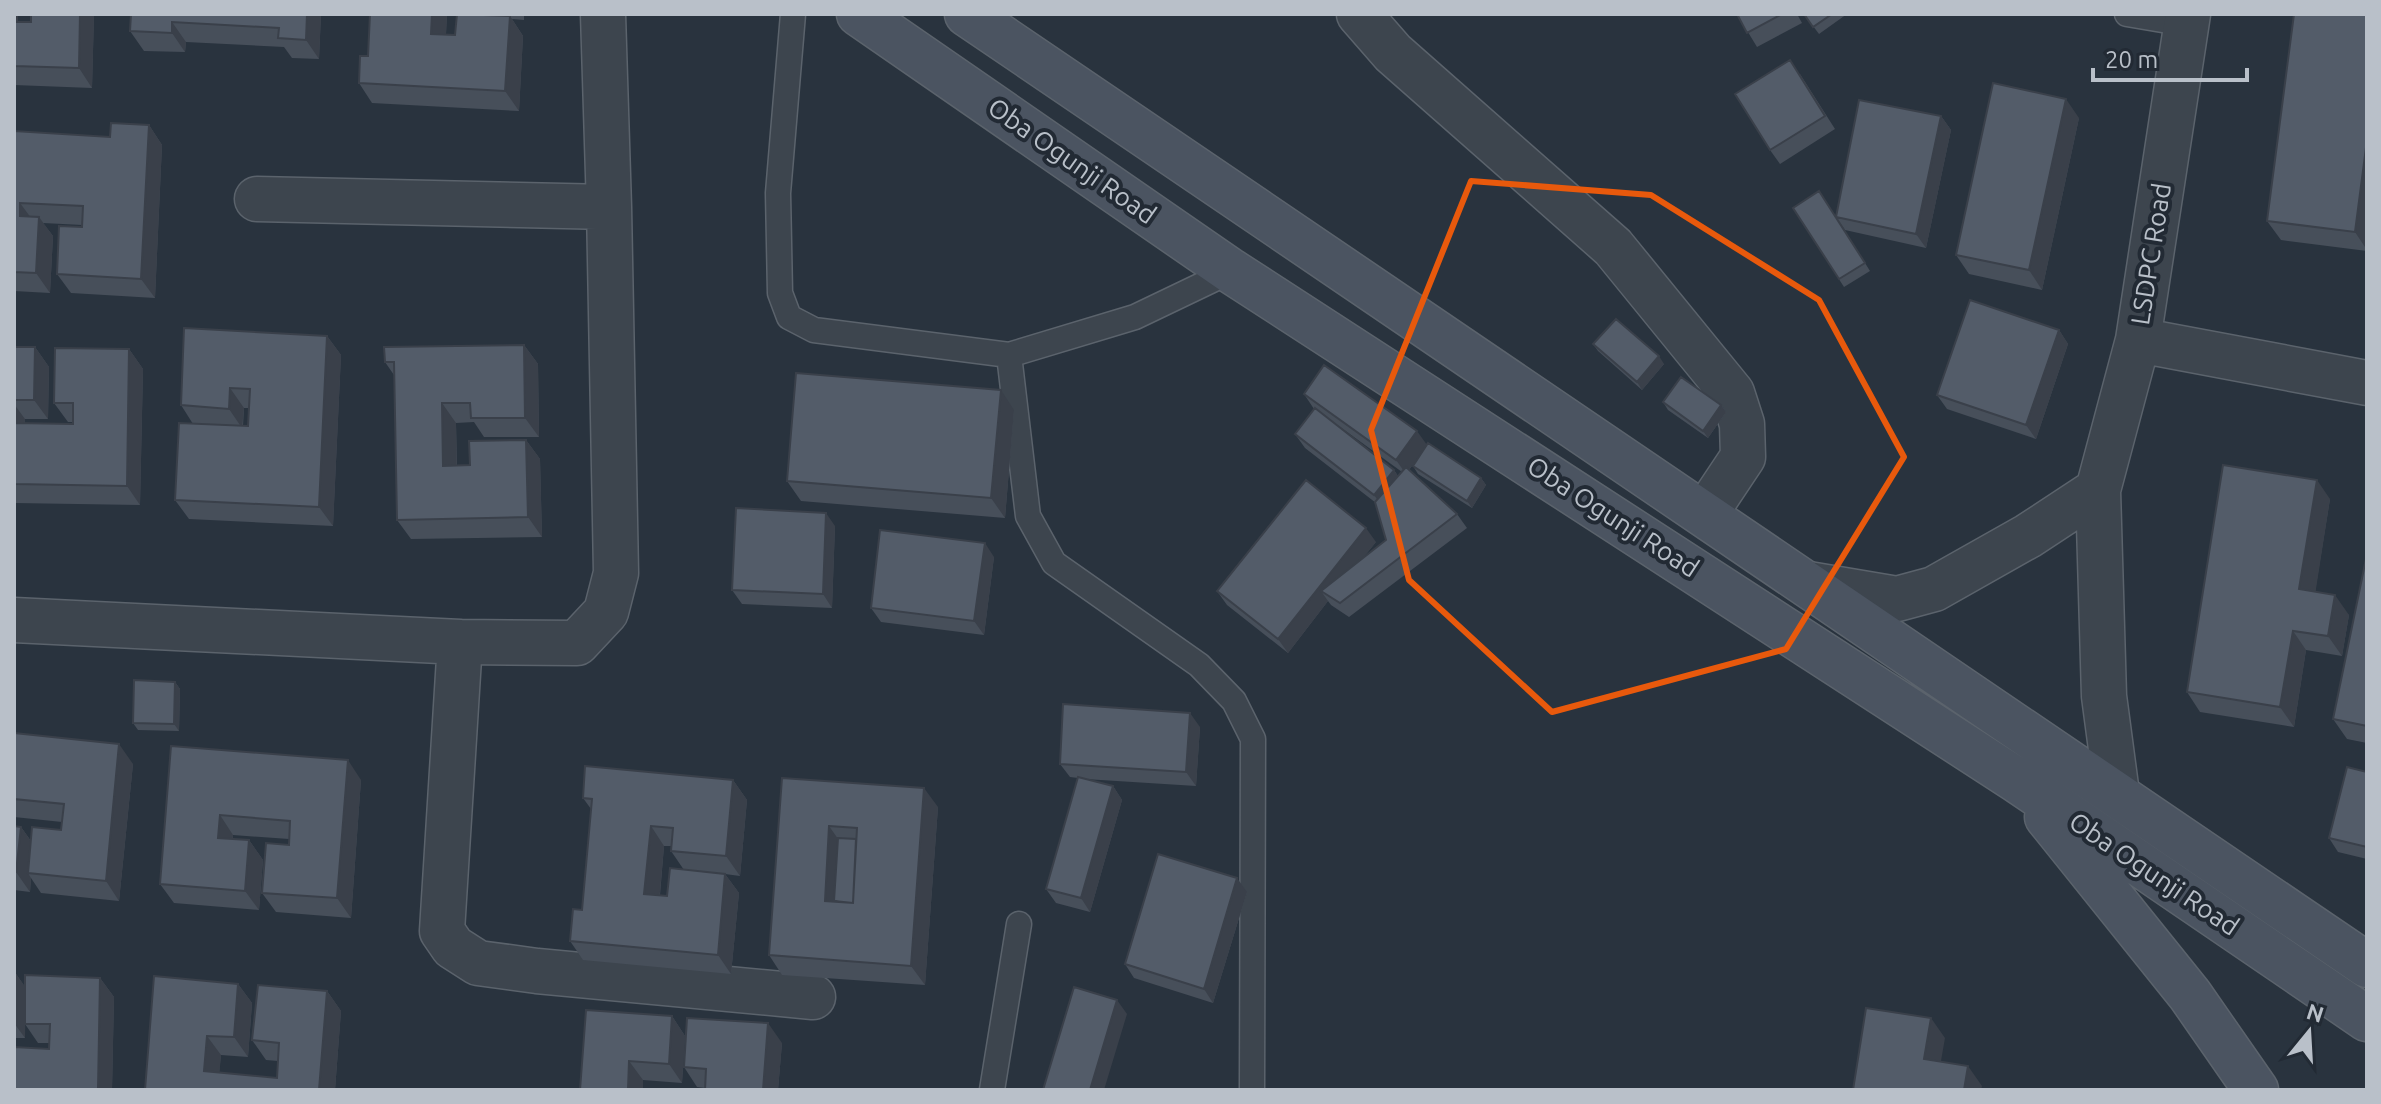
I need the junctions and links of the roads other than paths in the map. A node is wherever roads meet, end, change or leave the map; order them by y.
1 (603, 14) edge
2 (793, 14) edge
3 (859, 14) edge
4 (967, 14) edge
5 (1359, 14) edge
6 (2127, 14) edge
7 (2187, 19) edge
8 (257, 199) dead end
9 (609, 207) junction
10 (1231, 271) junction
11 (2138, 340) junction
12 (1009, 355) junction
13 (2367, 383) edge
14 (2098, 490) junction
15 (1705, 514) junction
16 (1674, 557) junction
17 (1808, 584) junction
18 (14, 620) edge
19 (460, 642) junction
20 (2018, 781) junction
21 (2117, 794) junction
22 (1019, 924) dead end
23 (2356, 954) edge
24 (813, 997) dead end
25 (2367, 1019) edge
26 (992, 1090) edge
27 (1252, 1090) edge
28 (2256, 1090) edge

1 - 9 street
2 - 12 lane
3 - 10 main road, Oba Ogunji Road
4 - 15 main road, Oba Ogunji Road
5 - 15 street
6 - 7 lane
7 - 11 street, LSDPC Road
8 - 9 street
9 - 19 street
10 - 12 lane
10 - 16 main road, Oba Ogunji Road
11 - 13 street
11 - 14 street, LSDPC Road
12 - 27 lane
14 - 17 street
14 - 21 street, LSDPC Road
15 - 16 main road
15 - 17 main road, Oba Ogunji Road
16 - 20 main road, Oba Ogunji Road
17 - 21 main road, Oba Ogunji Road
18 - 19 street
19 - 24 street
20 - 25 main road, Oba Ogunji Road
20 - 28 main road
21 - 23 main road, Oba Ogunji Road
22 - 26 lane

